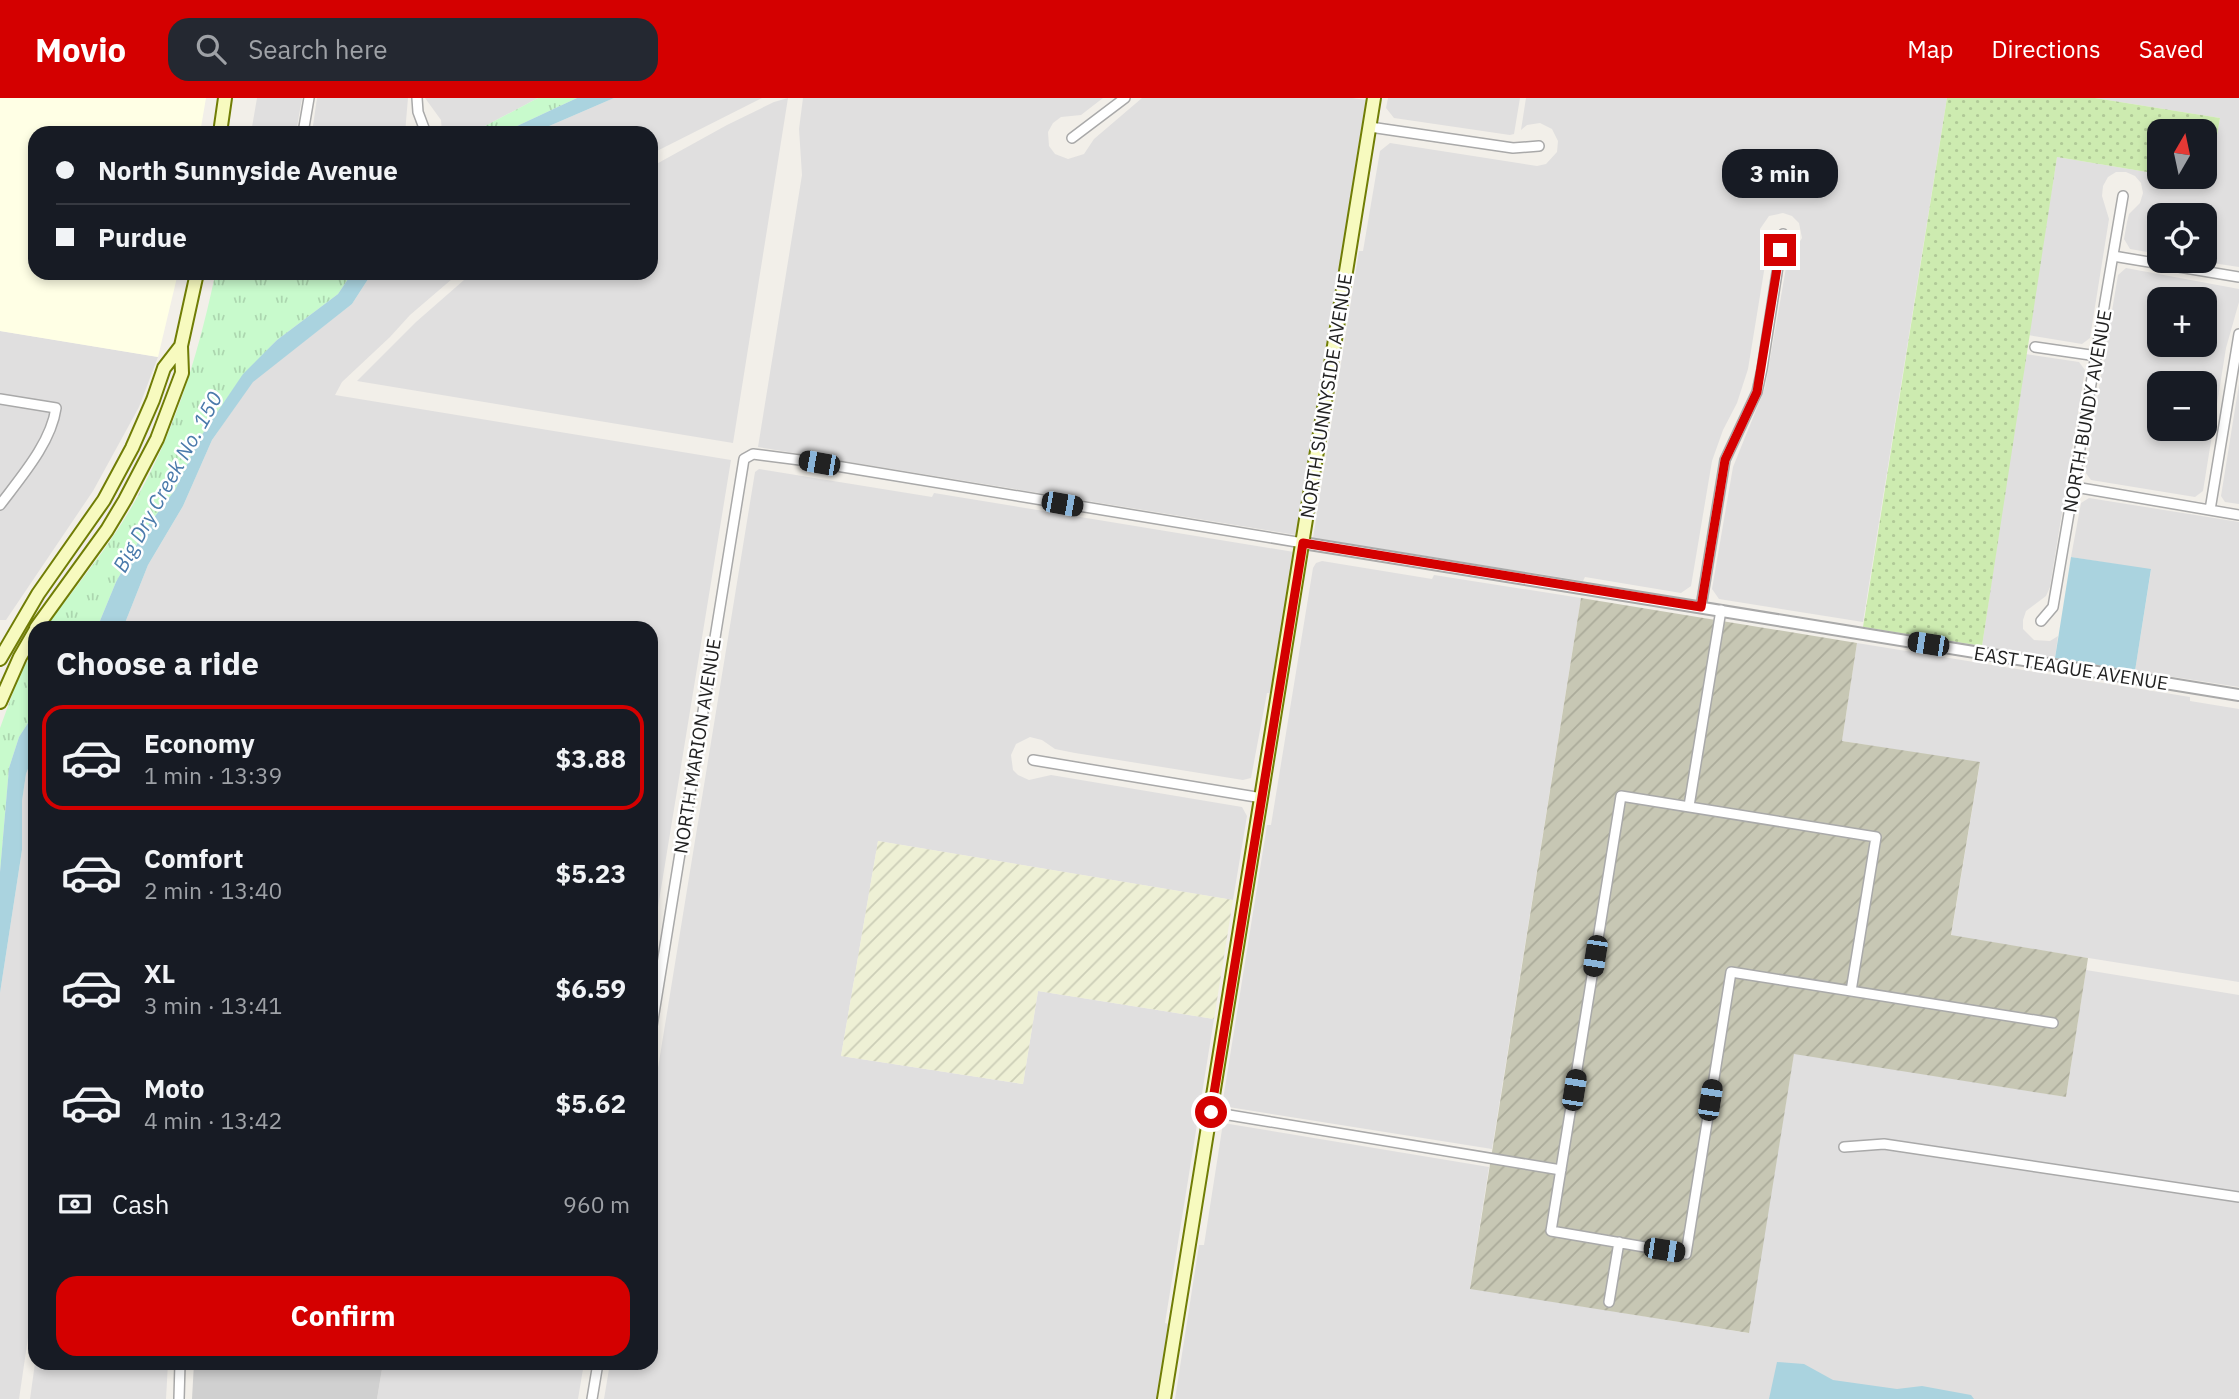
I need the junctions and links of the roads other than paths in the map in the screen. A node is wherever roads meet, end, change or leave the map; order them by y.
1 (225, 98) edge
2 (309, 98) edge
3 (417, 98) edge
4 (1125, 98) edge
5 (1374, 98) edge
6 (221, 126) edge
7 (304, 126) edge
8 (423, 126) edge
9 (1370, 127) junction
10 (1072, 138) dead end
11 (1539, 146) dead end
12 (2123, 196) dead end
13 (1783, 234) dead end
14 (2113, 256) junction
15 (2239, 277) edge
16 (195, 280) edge
17 (2239, 334) edge
18 (181, 346) junction
19 (2035, 347) dead end
20 (2097, 356) junction
21 (0, 399) edge
22 (744, 459) joint
23 (2075, 487) junction
24 (0, 505) edge
25 (2210, 510) junction
26 (2239, 515) edge
27 (1303, 543) junction
28 (1701, 607) junction
29 (1721, 610) junction
30 (42, 621) edge
31 (2041, 621) dead end
32 (28, 643) edge
33 (1, 650) edge
34 (20, 657) junction
35 (2239, 695) edge
36 (0, 702) edge
37 (1034, 760) dead end
38 (1262, 798) junction
39 (1689, 806) junction
40 (658, 989) edge
41 (1851, 991) junction
42 (2053, 1023) dead end
43 (1211, 1112) junction
44 (1844, 1147) dead end
45 (1561, 1170) junction
46 (2239, 1197) edge
47 (1619, 1242) junction
48 (1609, 1302) dead end
49 (180, 1370) edge
50 (597, 1370) edge
51 (179, 1399) edge
52 (592, 1399) edge
53 (1164, 1399) edge

1 - 6 main road
2 - 7 street
3 - 8 street
4 - 10 street
5 - 9 main road, NORTH SUNNYSIDE AVENUE
9 - 11 street
9 - 27 main road, NORTH SUNNYSIDE AVENUE
12 - 14 street, NORTH BUNDY AVENUE
13 - 28 street
14 - 15 street
14 - 20 street, NORTH BUNDY AVENUE
16 - 18 main road
17 - 25 street
18 - 30 main road
18 - 33 main road
19 - 20 street
20 - 23 street, NORTH BUNDY AVENUE
21 - 24 street
22 - 27 street, EAST TEAGUE AVENUE
22 - 40 street, NORTH MARION AVENUE
23 - 25 street
23 - 31 street, NORTH BUNDY AVENUE
25 - 26 street
27 - 28 street, EAST TEAGUE AVENUE
27 - 38 main road, NORTH SUNNYSIDE AVENUE
28 - 29 street, EAST TEAGUE AVENUE
29 - 35 street, EAST TEAGUE AVENUE
29 - 39 street
32 - 34 main road
33 - 34 street
34 - 36 main road
37 - 38 street
38 - 43 main road, NORTH SUNNYSIDE AVENUE
39 - 41 street
39 - 45 street
41 - 42 street
41 - 47 street
43 - 45 street
43 - 53 main road, NORTH SUNNYSIDE AVENUE
44 - 46 street
45 - 47 street
47 - 48 street
49 - 51 street
50 - 52 street

